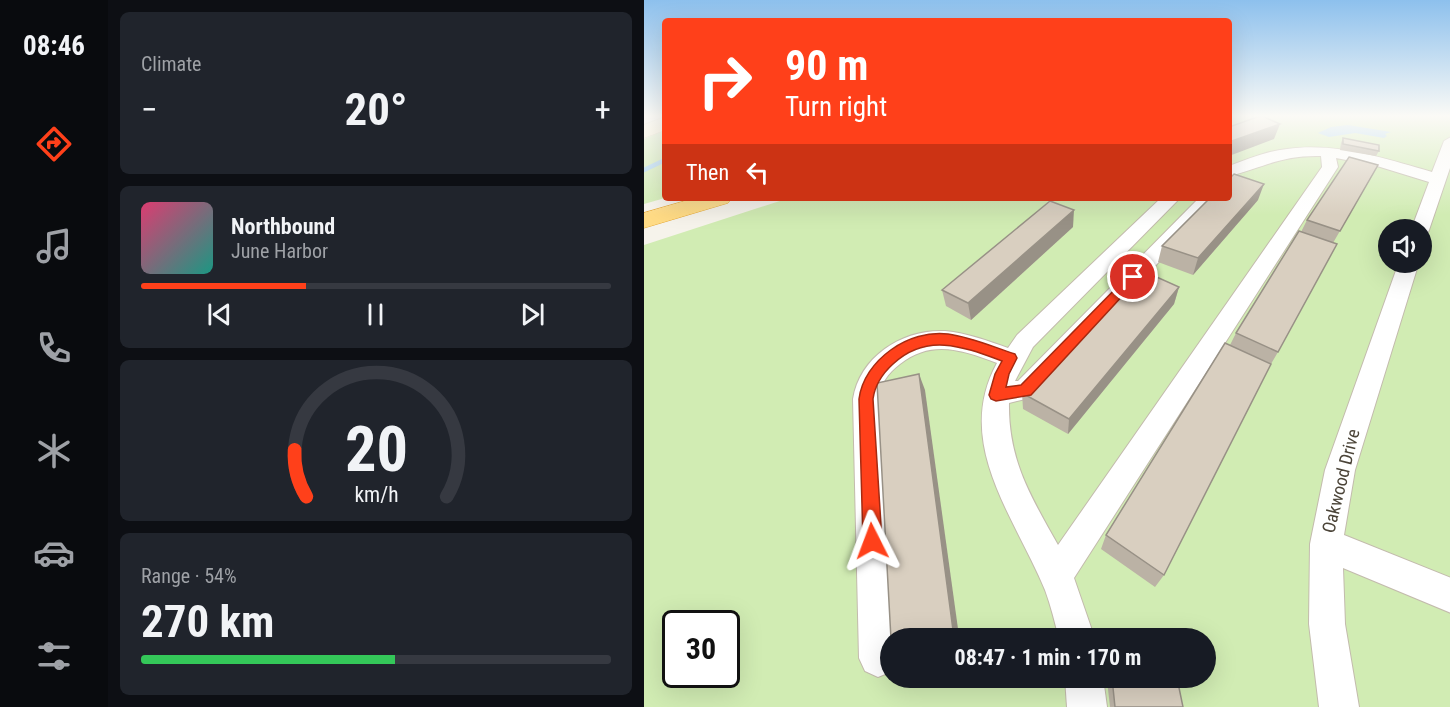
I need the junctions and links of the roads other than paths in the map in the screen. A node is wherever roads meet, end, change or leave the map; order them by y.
1 (1448, 149) edge
2 (1328, 153) junction
3 (1232, 170) edge
4 (1438, 179) junction
5 (710, 201) edge
6 (1168, 201) edge
7 (1206, 201) edge
8 (1424, 219) edge
9 (644, 221) edge
10 (1405, 273) edge
11 (1010, 358) junction
12 (996, 395) junction
13 (1326, 544) junction
14 (1056, 576) junction
15 (1451, 596) edge
16 (1074, 628) edge
17 (878, 658) dead end
18 (1085, 688) edge
19 (1087, 707) edge
20 (1339, 707) edge

1 - 4 street
2 - 3 street
2 - 4 street
2 - 14 street
4 - 8 street
5 - 9 highway
6 - 11 street
7 - 12 street
10 - 13 street, Oakwood Drive
11 - 12 street
11 - 17 street
12 - 14 street
13 - 15 street
13 - 20 street, Oakwood Drive
14 - 16 street
18 - 19 street

